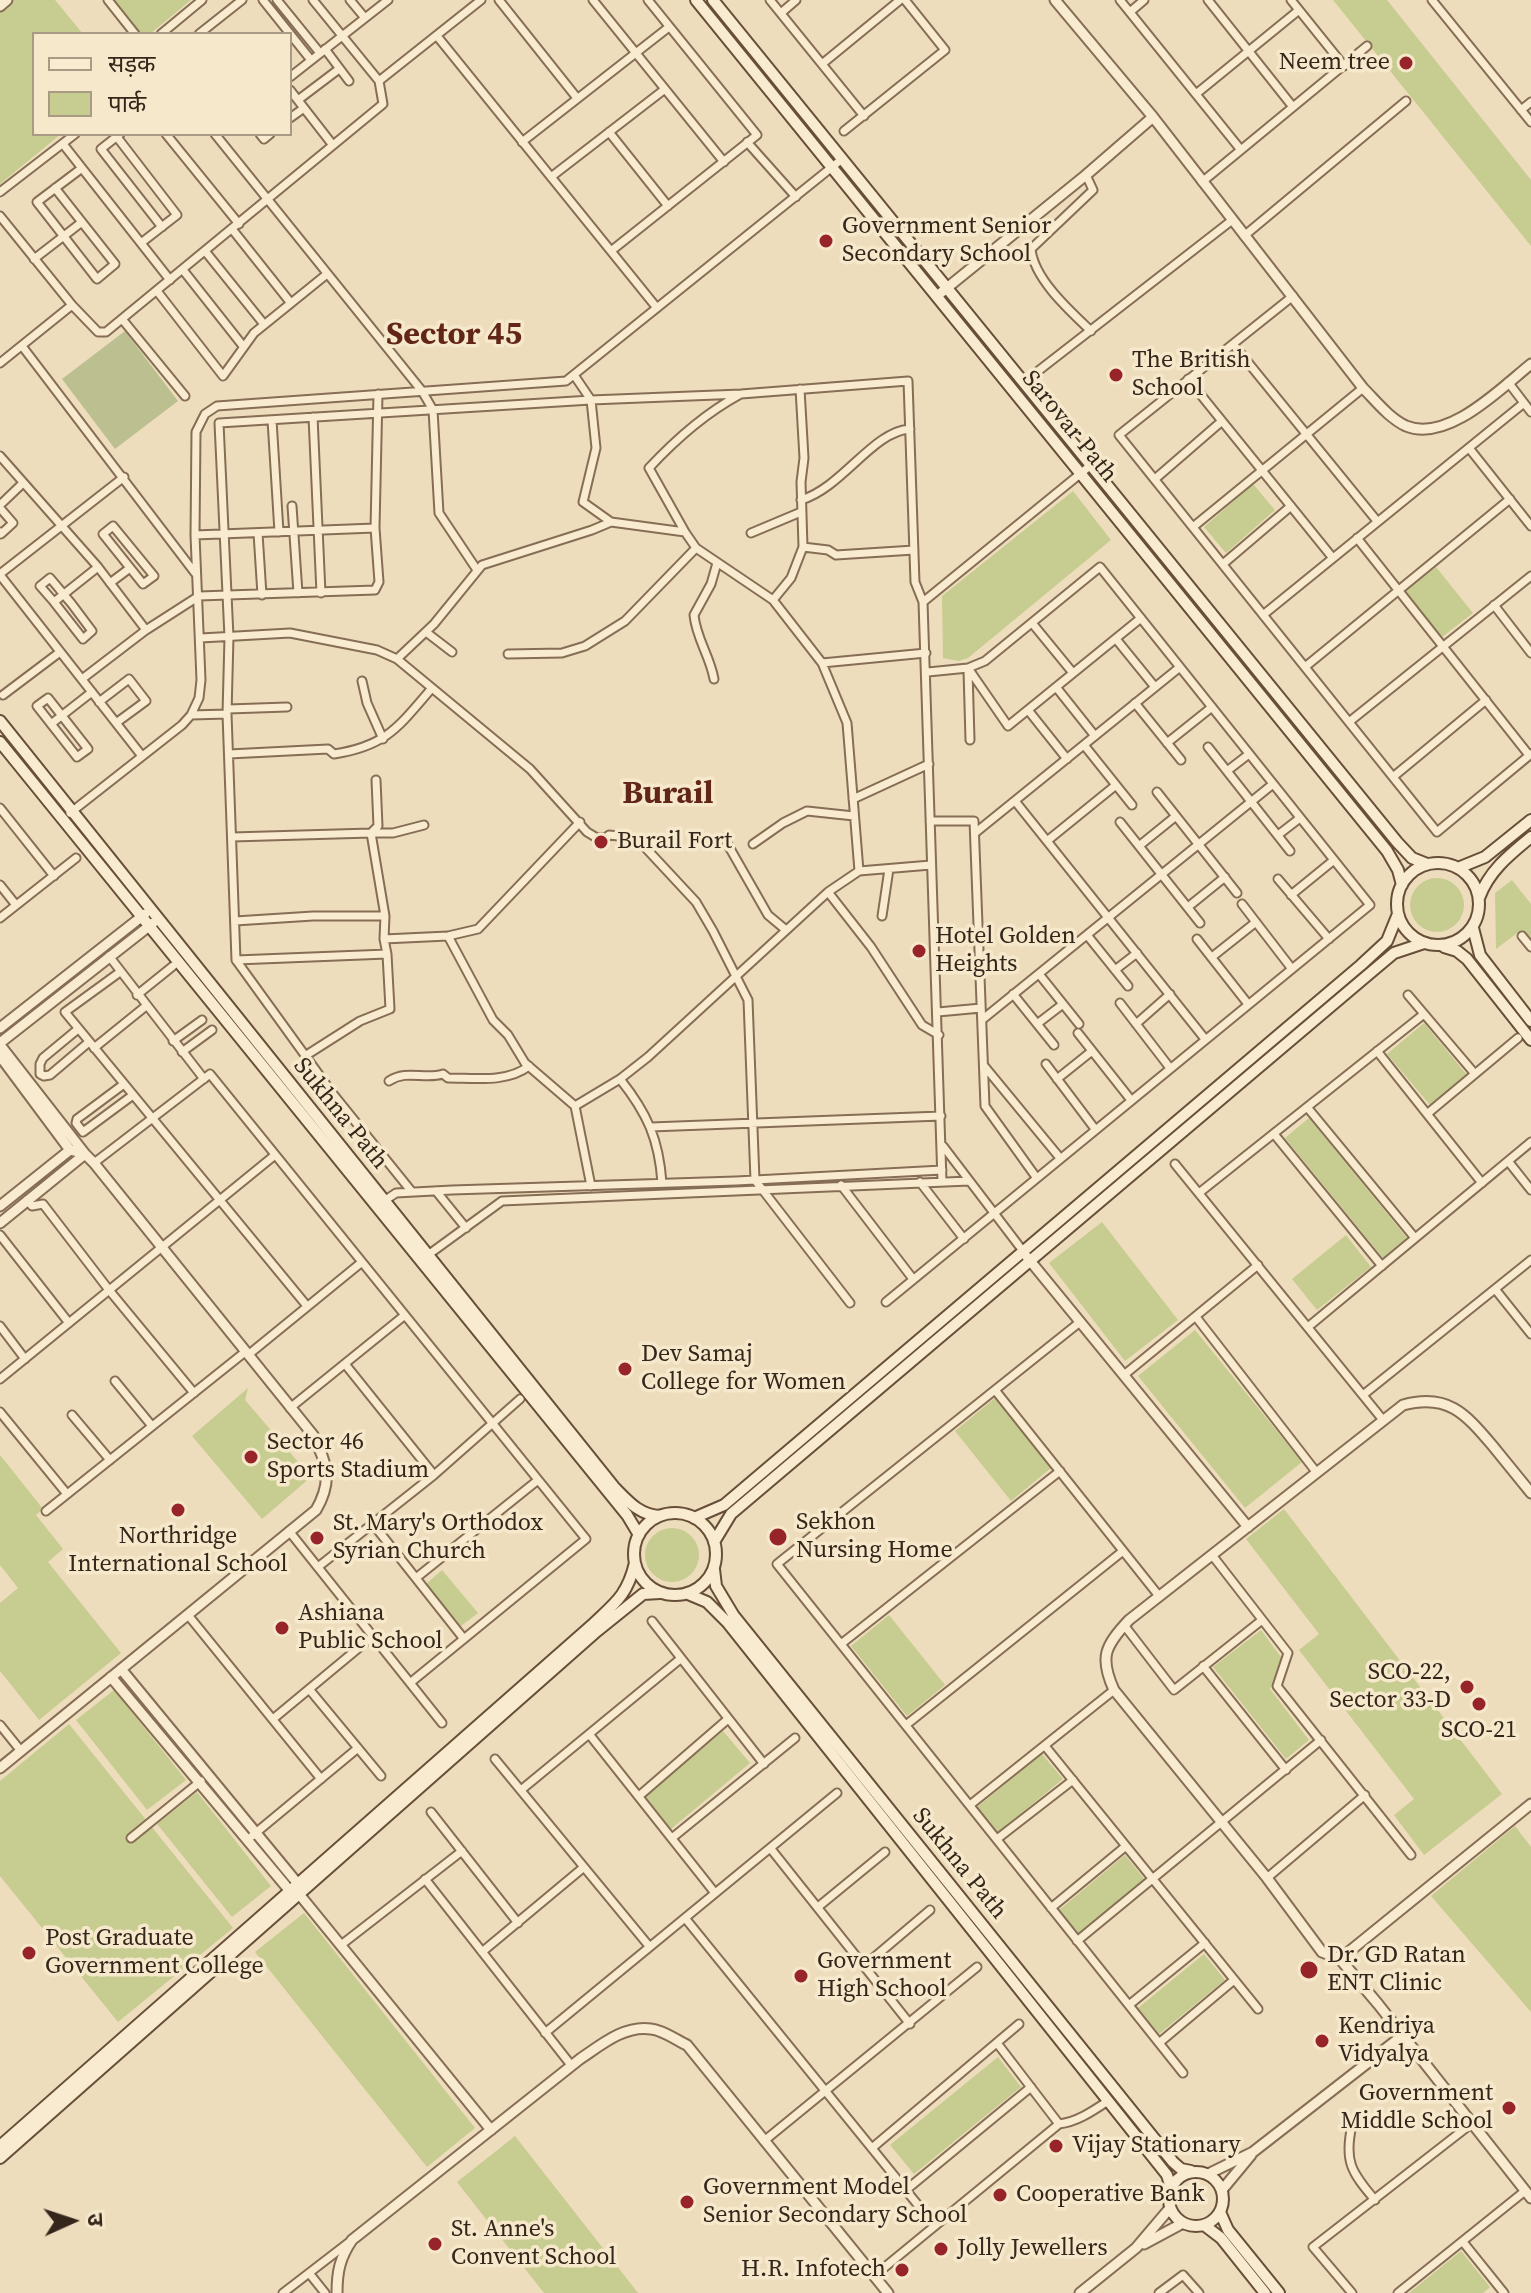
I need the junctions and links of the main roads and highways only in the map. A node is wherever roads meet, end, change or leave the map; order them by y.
1 (696, 0) edge
2 (713, 0) edge
3 (0, 721) edge
4 (0, 742) edge
5 (1531, 820) edge
6 (1531, 837) edge
7 (1427, 864) junction
8 (1458, 868) junction
9 (1402, 885) junction
10 (1479, 898) junction
11 (1398, 914) junction
12 (151, 917) junction
13 (1473, 928) junction
14 (1424, 943) junction
15 (1441, 946) junction
16 (1531, 1021) edge
17 (1531, 1040) edge
18 (1027, 1256) junction
19 (660, 1516) junction
20 (694, 1518) junction
21 (639, 1535) junction
22 (714, 1542) junction
23 (635, 1563) junction
24 (714, 1569) junction
25 (660, 1593) junction
26 (688, 1594) junction
27 (296, 1890) junction
28 (0, 2146) edge
29 (0, 2158) edge
30 (1191, 2171) junction
31 (1171, 2188) junction
32 (1220, 2212) junction
33 (1204, 2225) junction
34 (1265, 2293) edge
35 (1279, 2293) edge

1 - 9 main road, Sarovar Path
2 - 7 main road, Sarovar Path
3 - 12 main road, Sukhna Path
4 - 12 main road, Sukhna Path
5 - 8 main road
6 - 10 main road
7 - 8 main road
7 - 9 main road
8 - 10 main road
9 - 11 main road
10 - 13 main road
11 - 14 main road
11 - 18 main road
12 - 19 main road, Sukhna Path
12 - 21 main road, Sukhna Path
13 - 15 main road
13 - 16 main road
14 - 15 main road
14 - 18 main road
15 - 17 main road
18 - 20 main road
18 - 22 main road
19 - 20 main road
19 - 21 main road
20 - 22 main road
21 - 23 main road
22 - 24 main road
23 - 25 main road
23 - 27 main road
24 - 26 main road
24 - 30 main road, Sukhna Path
25 - 26 main road
25 - 27 main road
26 - 31 main road, Sukhna Path
27 - 28 main road
27 - 29 main road
30 - 31 main road
30 - 32 main road
31 - 33 main road
32 - 33 main road
32 - 35 main road
33 - 34 main road

